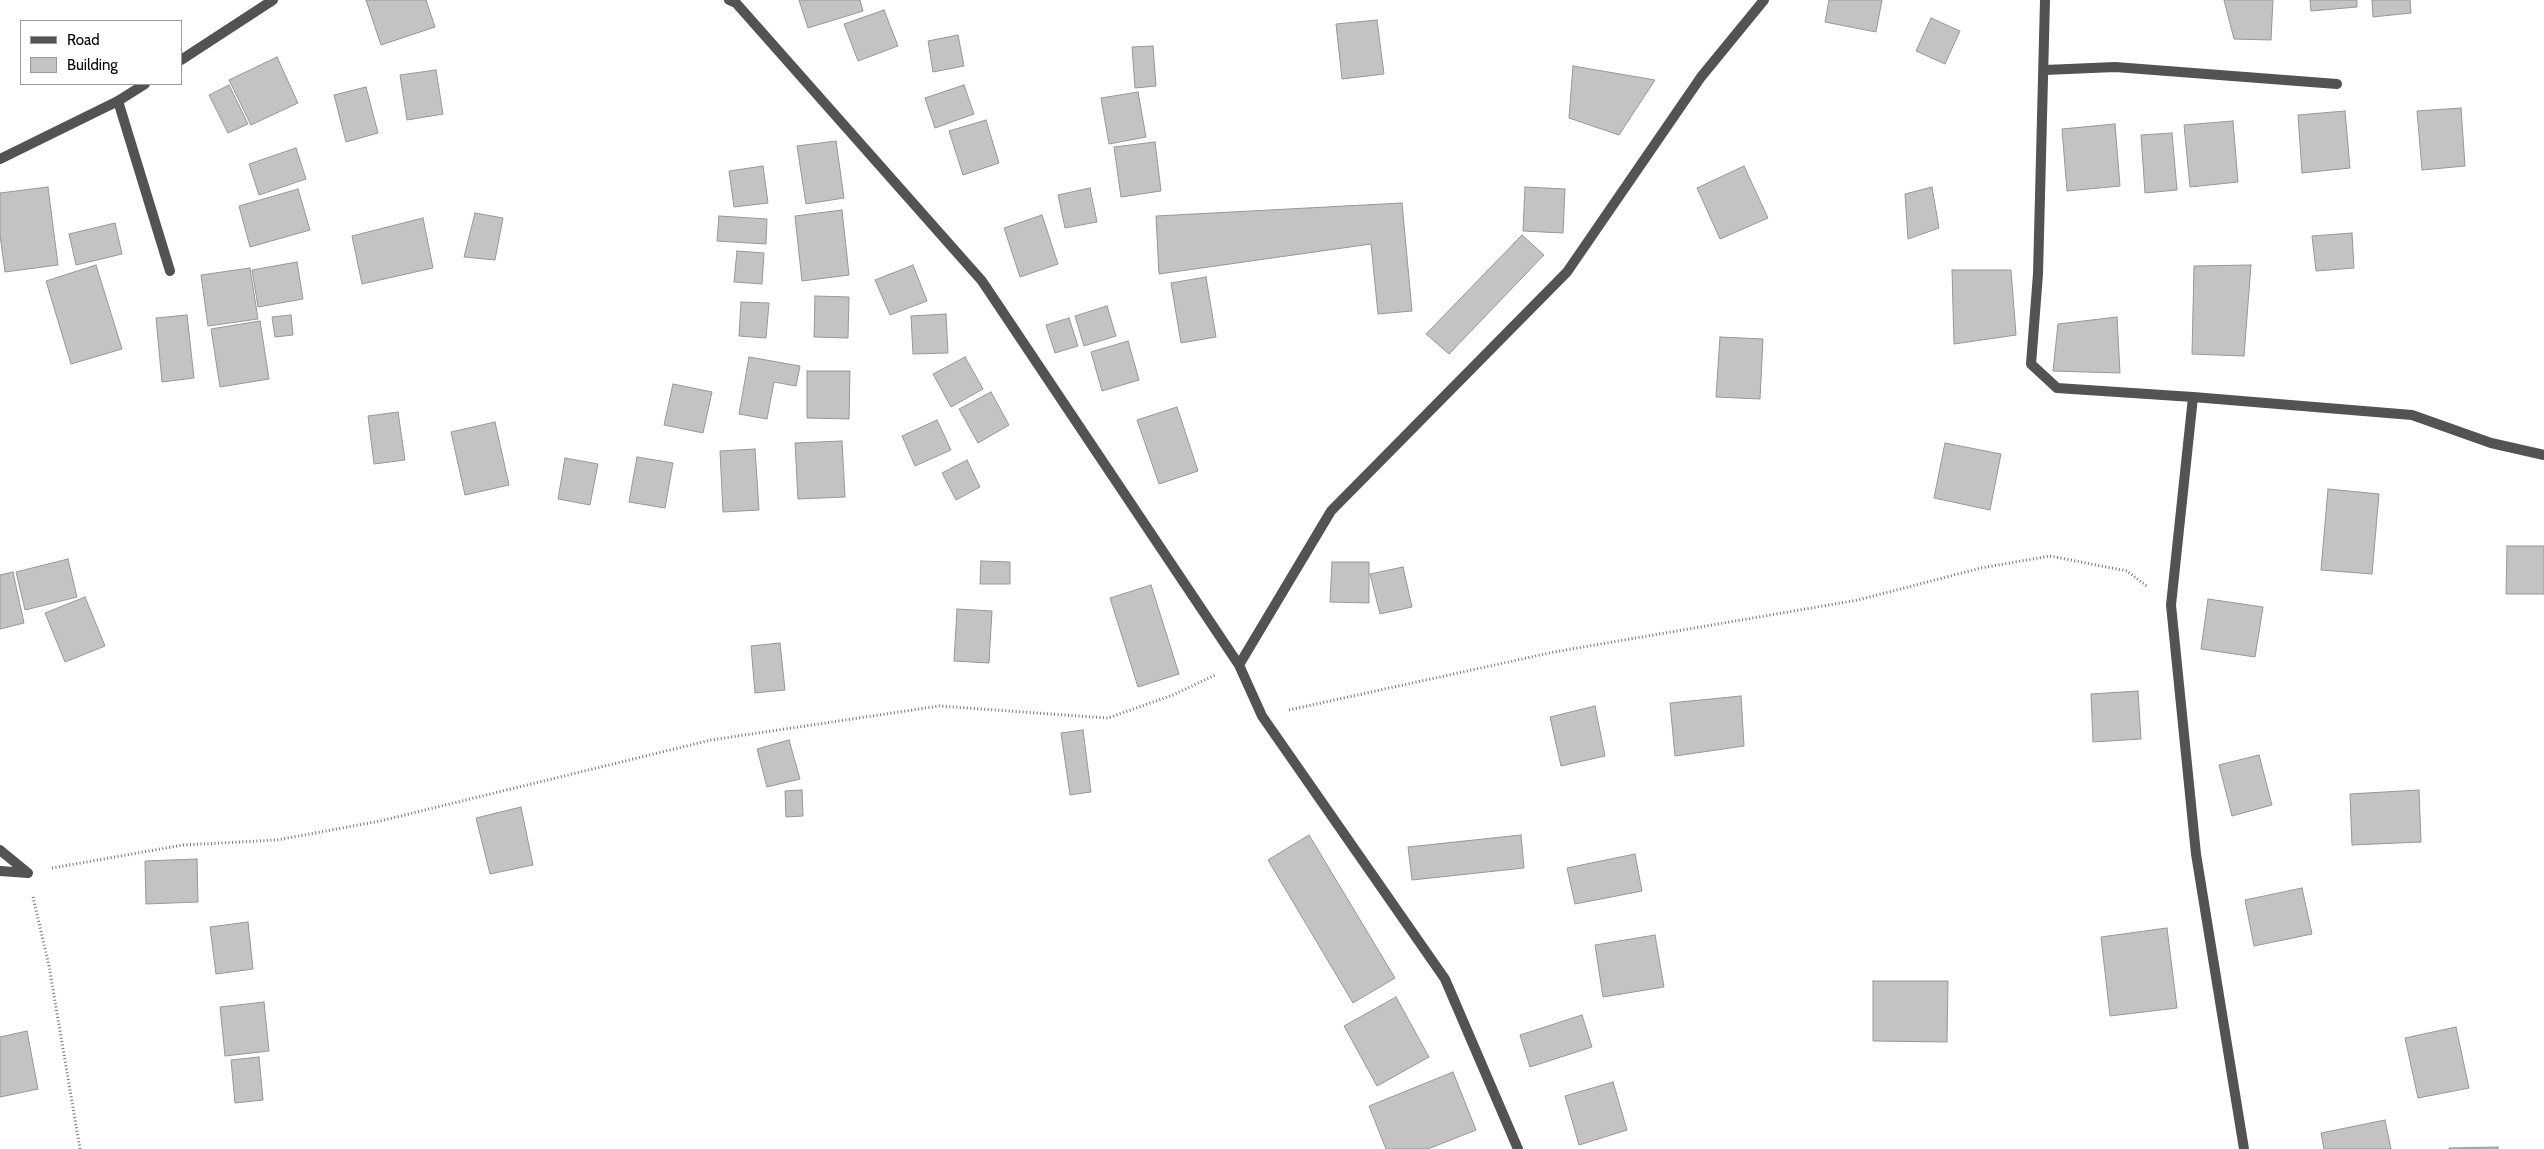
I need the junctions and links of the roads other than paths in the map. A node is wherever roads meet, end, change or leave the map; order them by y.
1 (273, 0) edge
2 (1764, 0) edge
3 (2045, 0) edge
4 (734, 1) edge
5 (182, 59) edge
6 (2045, 70) junction
7 (2337, 84) dead end
8 (143, 85) edge
9 (118, 101) junction
10 (0, 159) edge
11 (170, 271) dead end
12 (2193, 397) junction
13 (2544, 455) edge
14 (1239, 664) junction
15 (0, 850) edge
16 (0, 871) edge
17 (1518, 1149) edge
18 (2244, 1149) edge

1 - 5 street
2 - 14 street
3 - 6 street
4 - 14 street
6 - 7 street
6 - 12 street
8 - 9 street
9 - 10 street
9 - 11 street
12 - 13 street
12 - 18 street
14 - 17 street
15 - 16 street

